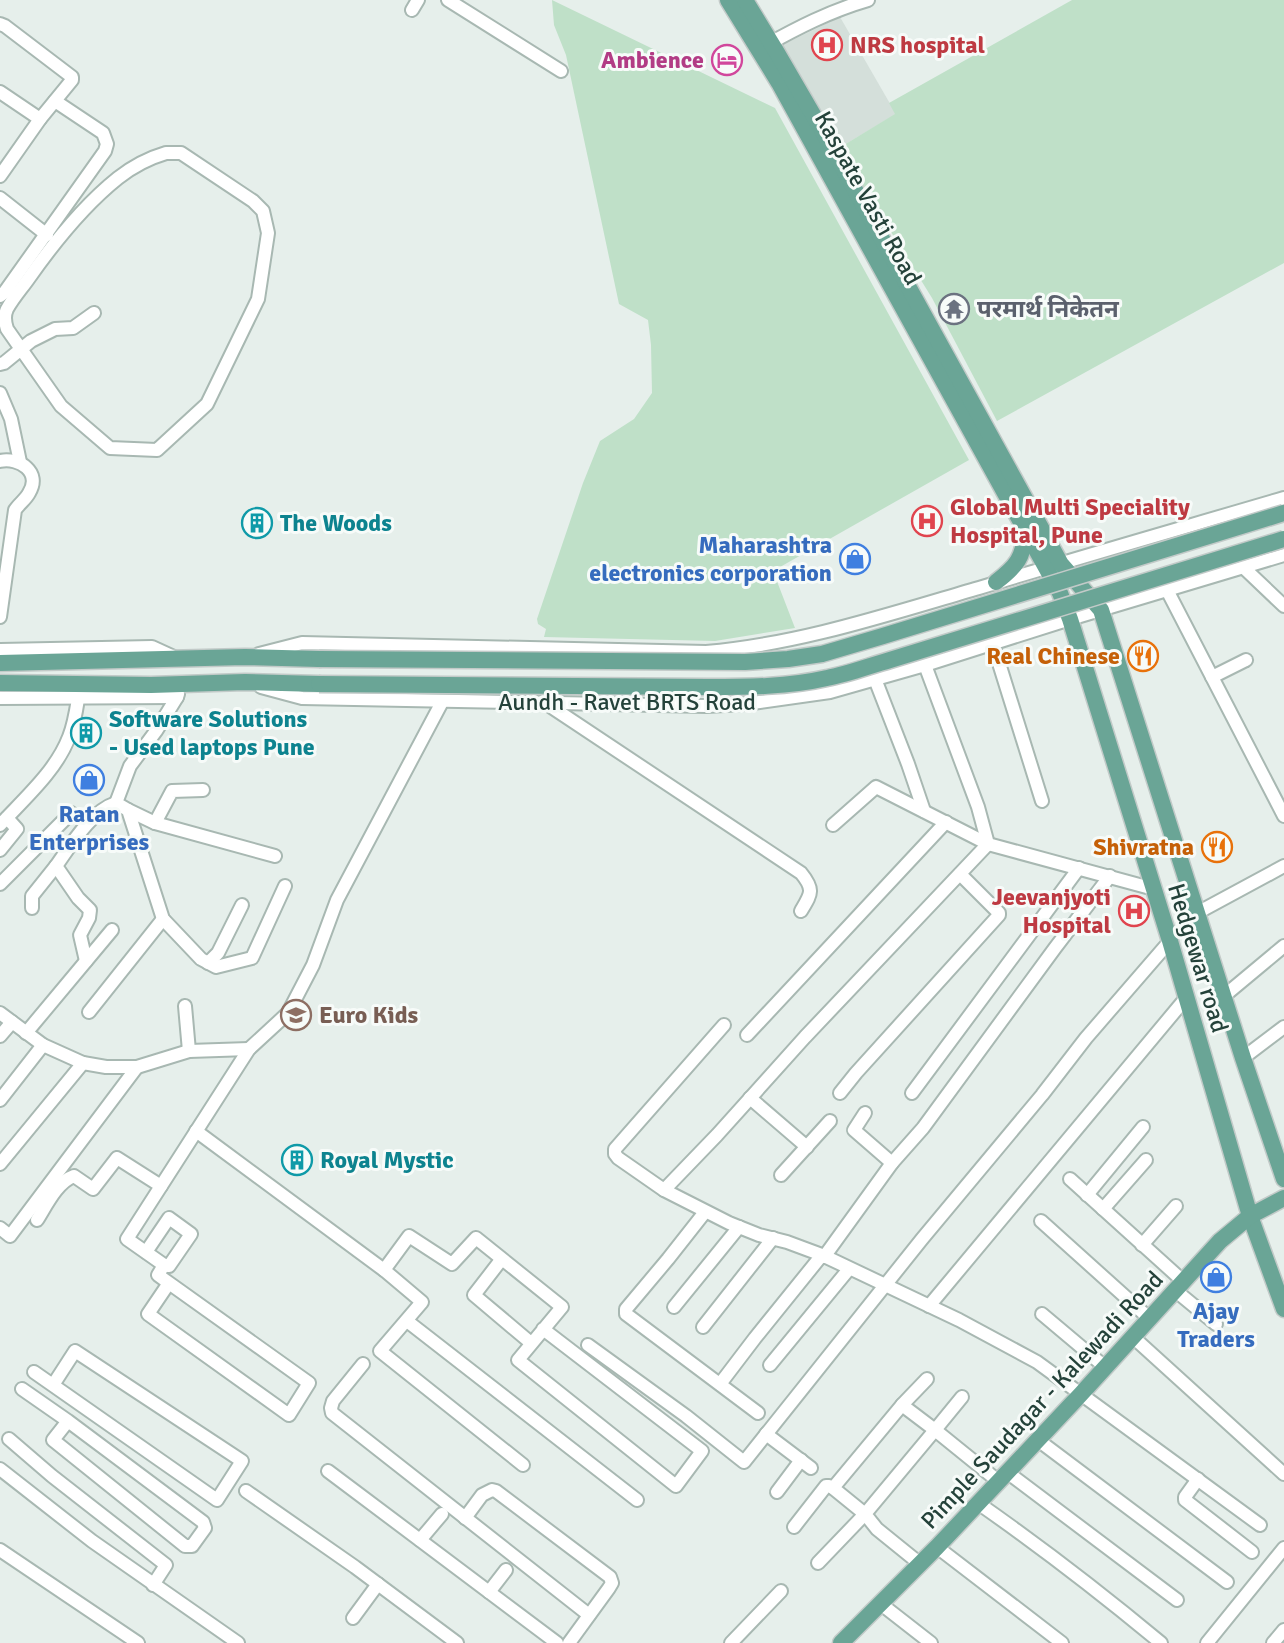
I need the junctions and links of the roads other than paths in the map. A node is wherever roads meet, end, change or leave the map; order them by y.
1 (448, 0) edge
2 (728, 0) edge
3 (745, 0) edge
4 (868, 0) edge
5 (0, 24) edge
6 (765, 46) junction
7 (561, 71) dead end
8 (0, 92) edge
9 (55, 101) junction
10 (40, 119) junction
11 (0, 176) edge
12 (0, 198) edge
13 (47, 234) junction
14 (0, 296) edge
15 (94, 313) dead end
16 (21, 348) junction
17 (0, 364) edge
18 (0, 393) edge
19 (959, 396) junction
20 (0, 461) edge
21 (20, 462) junction
22 (1284, 498) edge
23 (1284, 513) edge
24 (1026, 531) junction
25 (1284, 539) edge
26 (1284, 555) edge
27 (1054, 566) junction
28 (1243, 567) junction
29 (996, 583) junction
30 (1167, 590) junction
31 (1284, 606) edge
32 (1101, 610) junction
33 (0, 617) edge
34 (1070, 619) junction
35 (993, 643) junction
36 (0, 650) edge
37 (245, 657) junction
38 (179, 659) junction
39 (1246, 660) dead end
40 (0, 663) edge
41 (925, 665) junction
42 (1212, 677) junction
43 (875, 680) junction
44 (245, 682) junction
45 (0, 683) edge
46 (180, 691) junction
47 (0, 698) edge
48 (78, 699) junction
49 (442, 702) junction
50 (547, 704) junction
51 (202, 790) dead end
52 (1042, 801) dead end
53 (122, 806) junction
54 (924, 811) junction
55 (71, 813) dead end
56 (1283, 813) edge
57 (3, 821) edge
58 (946, 822) junction
59 (155, 823) junction
60 (833, 825) dead end
61 (988, 844) junction
62 (0, 850) edge
63 (275, 856) dead end
64 (56, 866) junction
65 (1284, 866) edge
66 (1079, 868) junction
67 (960, 874) junction
68 (1110, 876) junction
69 (0, 884) edge
70 (285, 886) dead end
71 (1154, 889) junction
72 (242, 905) dead end
73 (32, 908) dead end
74 (801, 911) dead end
75 (1197, 913) junction
76 (163, 919) junction
77 (112, 930) dead end
78 (1170, 941) junction
79 (1284, 946) edge
80 (86, 961) junction
81 (208, 963) junction
82 (1224, 996) junction
83 (1186, 998) junction
84 (185, 1006) dead end
85 (89, 1012) dead end
86 (0, 1013) edge
87 (12, 1022) junction
88 (724, 1025) dead end
89 (1284, 1027) edge
90 (26, 1033) junction
91 (0, 1035) edge
92 (747, 1035) dead end
93 (43, 1045) junction
94 (249, 1049) junction
95 (189, 1051) junction
96 (1244, 1058) junction
97 (83, 1063) junction
98 (137, 1068) junction
99 (840, 1093) dead end
100 (912, 1093) dead end
101 (750, 1098) junction
102 (0, 1100) edge
103 (865, 1113) dead end
104 (830, 1121) dead end
105 (1143, 1127) dead end
106 (197, 1131) junction
107 (807, 1147) junction
108 (1146, 1160) dead end
109 (892, 1163) junction
110 (0, 1164) edge
111 (781, 1175) dead end
112 (1070, 1179) dead end
113 (1284, 1179) edge
114 (162, 1186) junction
115 (664, 1190) junction
116 (1087, 1195) junction
117 (1284, 1198) edge
118 (1176, 1206) dead end
119 (1103, 1209) junction
120 (705, 1212) junction
121 (1250, 1216) junction
122 (37, 1220) dead end
123 (1041, 1221) dead end
124 (738, 1227) junction
125 (0, 1228) edge
126 (773, 1238) junction
127 (1142, 1245) junction
128 (146, 1252) junction
129 (823, 1256) junction
130 (501, 1259) junction
131 (164, 1265) junction
132 (849, 1269) junction
133 (384, 1270) junction
134 (169, 1283) junction
135 (885, 1285) junction
136 (1180, 1286) junction
137 (929, 1306) junction
138 (674, 1307) dead end
139 (1284, 1309) edge
140 (1042, 1314) dead end
141 (1150, 1319) junction
142 (407, 1321) junction
143 (1216, 1324) dead end
144 (703, 1327) dead end
145 (543, 1329) junction
146 (1133, 1337) junction
147 (531, 1343) junction
148 (588, 1345) dead end
149 (363, 1364) dead end
150 (770, 1365) dead end
151 (1105, 1367) junction
152 (34, 1372) dead end
153 (927, 1379) dead end
154 (720, 1384) junction
155 (53, 1385) junction
156 (22, 1388) dead end
157 (1081, 1394) junction
158 (962, 1397) dead end
159 (902, 1405) junction
160 (758, 1413) dead end
161 (68, 1421) junction
162 (935, 1430) junction
163 (766, 1434) junction
164 (9, 1439) dead end
165 (1038, 1440) junction
166 (523, 1465) dead end
167 (0, 1469) edge
168 (328, 1471) dead end
169 (1284, 1474) edge
170 (1003, 1477) junction
171 (1198, 1479) junction
172 (833, 1488) junction
173 (246, 1491) dead end
174 (777, 1493) dead end
175 (636, 1500) dead end
176 (978, 1503) junction
177 (442, 1514) dead end
178 (864, 1514) junction
179 (465, 1518) junction
180 (1260, 1525) dead end
181 (794, 1527) dead end
182 (420, 1541) junction
183 (937, 1547) junction
184 (1284, 1548) edge
185 (0, 1550) edge
186 (1252, 1552) dead end
187 (818, 1563) dead end
188 (919, 1563) junction
189 (506, 1570) dead end
190 (1227, 1582) dead end
191 (378, 1584) junction
192 (153, 1585) junction
193 (781, 1591) dead end
194 (489, 1592) junction
195 (1177, 1600) dead end
196 (881, 1604) junction
197 (589, 1615) junction
198 (353, 1618) dead end
199 (1284, 1630) edge
200 (138, 1643) edge
201 (238, 1643) edge
202 (457, 1643) edge
203 (557, 1643) edge
204 (569, 1643) edge
205 (731, 1643) edge
206 (841, 1643) edge
207 (931, 1643) edge
208 (1062, 1643) edge
209 (1161, 1643) edge
210 (1207, 1643) edge
211 (1273, 1643) edge

1 - 7 street
2 - 6 main road, Kaspate Vasti Road
3 - 6 main road, Kaspate Vasti Road
4 - 6 street
5 - 9 street
6 - 19 main road, Kaspate Vasti Road
8 - 10 street
9 - 10 street
9 - 13 street
10 - 11 street
12 - 13 street
13 - 14 street
15 - 16 street
16 - 16 street
16 - 17 street
18 - 21 street
19 - 24 main road, Kaspate Vasti Road
19 - 27 main road, Kaspate Vasti Road
20 - 21 street
21 - 33 street
22 - 27 street, Aundh - Ravet BRTS Road
23 - 37 main road, bridge
24 - 27 main road, Kaspate Vasti Road
24 - 29 main road
25 - 44 main road, bridge
26 - 28 street, Aundh - Ravet BRTS Road
27 - 29 street, Aundh - Ravet BRTS Road
27 - 32 main road
27 - 34 main road, Hedgewar road
28 - 30 street, Aundh - Ravet BRTS Road
28 - 31 street
29 - 37 street, Aundh - Ravet BRTS Road
30 - 32 street, Aundh - Ravet BRTS Road
30 - 42 street
32 - 34 street, Aundh - Ravet BRTS Road
32 - 75 main road, Hedgewar road
34 - 35 street, Aundh - Ravet BRTS Road
34 - 71 main road, Hedgewar road
35 - 41 street, Aundh - Ravet BRTS Road
35 - 52 street
36 - 38 street
37 - 38 main road
38 - 40 main road
39 - 42 street
41 - 43 street, Aundh - Ravet BRTS Road
41 - 61 street
42 - 56 street
43 - 50 street, Aundh - Ravet BRTS Road
43 - 54 street
44 - 46 main road
44 - 49 street, Aundh - Ravet BRTS Road
45 - 46 main road
46 - 48 street
46 - 53 street
47 - 48 street
48 - 57 street
49 - 50 street, Aundh - Ravet BRTS Road
49 - 94 street
50 - 74 street
51 - 59 street
53 - 59 street
53 - 64 street
53 - 76 street
54 - 58 street
54 - 60 street
55 - 69 street
57 - 62 street
58 - 61 street
58 - 92 street
59 - 63 street
61 - 66 street
61 - 67 street
64 - 73 street
64 - 80 street
65 - 75 street
66 - 68 street
66 - 100 street
67 - 99 street
67 - 101 street
68 - 71 street
68 - 109 street
70 - 81 street
71 - 78 main road, Hedgewar road
72 - 81 street
75 - 82 main road, Hedgewar road
76 - 81 street
76 - 85 street
77 - 80 street
78 - 83 main road, Hedgewar road
78 - 135 street
79 - 82 street
80 - 90 street
82 - 96 main road, Hedgewar road
83 - 121 main road, Hedgewar road
83 - 137 street
84 - 95 street
86 - 87 street
87 - 90 street
87 - 91 street
88 - 115 street
89 - 96 street
90 - 93 street
93 - 97 street
93 - 102 street
94 - 95 street
94 - 106 street
95 - 98 street
96 - 113 main road, Hedgewar road
97 - 98 street
97 - 110 street
98 - 125 street
101 - 107 street
101 - 115 street
103 - 109 street
104 - 107 street
105 - 116 street
106 - 114 street
106 - 133 street
107 - 111 street
108 - 119 street
109 - 129 street
112 - 116 street
114 - 122 street
114 - 128 street
115 - 120 street
116 - 119 street
117 - 121 main road, Pimple Saudagar - Kalewadi Road
118 - 127 street
119 - 127 street
120 - 124 street
120 - 154 street
121 - 136 main road, Pimple Saudagar - Kalewadi Road
121 - 139 main road, Hedgewar road
123 - 141 street
124 - 126 street
124 - 138 street
126 - 129 street
126 - 144 street
127 - 136 street
128 - 131 street
128 - 131 street
129 - 132 street
129 - 154 street
130 - 133 street
130 - 145 street
130 - 147 street
131 - 134 street
132 - 135 street
132 - 150 street
133 - 142 street
134 - 134 street
135 - 137 street
135 - 163 street
136 - 141 main road, Pimple Saudagar - Kalewadi Road
136 - 143 street
137 - 157 street
140 - 151 street
141 - 146 main road, Pimple Saudagar - Kalewadi Road
142 - 166 street
142 - 175 street
145 - 147 street
145 - 147 street
146 - 151 main road, Pimple Saudagar - Kalewadi Road
146 - 169 street
148 - 163 street
149 - 179 street
151 - 157 main road, Pimple Saudagar - Kalewadi Road
152 - 155 street
153 - 159 street
154 - 160 street
155 - 155 street
156 - 161 street
157 - 165 main road, Pimple Saudagar - Kalewadi Road
157 - 171 street
158 - 162 street
159 - 162 street
159 - 172 street
161 - 161 street
162 - 170 street
162 - 178 street
163 - 174 street
164 - 192 street
165 - 170 main road, Pimple Saudagar - Kalewadi Road
165 - 190 street
167 - 192 street
168 - 182 street
170 - 176 main road, Pimple Saudagar - Kalewadi Road
170 - 195 street
171 - 180 street
171 - 186 street
172 - 178 street
172 - 181 street
173 - 191 street
176 - 183 main road, Pimple Saudagar - Kalewadi Road
176 - 209 street
177 - 182 street
178 - 187 street
178 - 188 street
179 - 197 street
179 - 197 street
182 - 194 street
183 - 188 main road, Pimple Saudagar - Kalewadi Road
183 - 208 street
184 - 210 street
185 - 200 street
188 - 196 main road, Pimple Saudagar - Kalewadi Road
189 - 194 street
191 - 198 street
191 - 202 street
192 - 201 street
193 - 205 street
194 - 203 street
196 - 206 main road, Pimple Saudagar - Kalewadi Road
196 - 207 street
197 - 204 street
199 - 211 street

